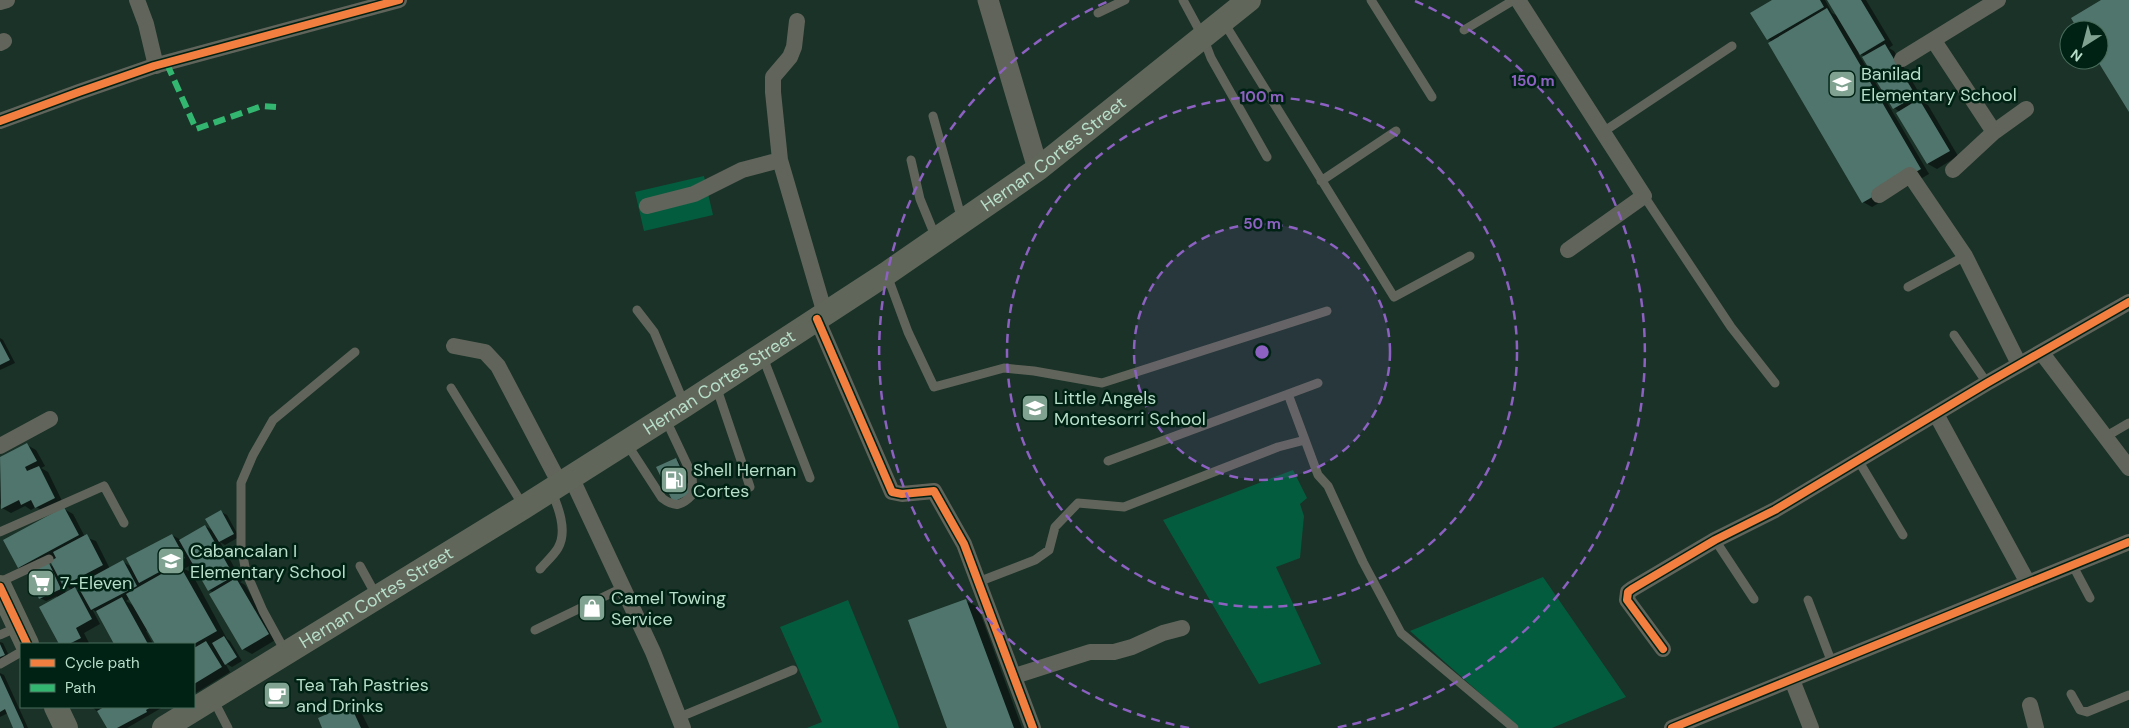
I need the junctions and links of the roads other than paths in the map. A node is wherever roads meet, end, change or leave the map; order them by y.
1 (7, 0) edge
2 (137, 0) edge
3 (399, 0) edge
4 (988, 0) edge
5 (1125, 0) edge
6 (1183, 0) edge
7 (1249, 0) edge
8 (1371, 0) edge
9 (1516, 0) edge
10 (1998, 0) edge
11 (0, 2) edge
12 (1098, 13) dead end
13 (797, 21) dead end
14 (1223, 21) junction
15 (1464, 30) dead end
16 (1203, 37) junction
17 (1934, 40) junction
18 (1732, 46) dead end
19 (1902, 59) dead end
20 (156, 66) junction
21 (1432, 96) dead end
22 (2026, 109) dead end
23 (933, 116) dead end
24 (0, 122) edge
25 (1396, 131) dead end
26 (1603, 132) junction
27 (1994, 132) junction
28 (1268, 157) dead end
29 (780, 160) junction
30 (911, 160) dead end
31 (1038, 169) junction
32 (1952, 170) dead end
33 (1321, 181) junction
34 (1879, 195) dead end
35 (1644, 196) junction
36 (647, 206) dead end
37 (963, 221) junction
38 (936, 239) junction
39 (1568, 250) dead end
40 (1470, 256) dead end
41 (1965, 256) junction
42 (886, 274) junction
43 (1908, 287) dead end
44 (2129, 302) edge
45 (637, 310) dead end
46 (1327, 312) dead end
47 (821, 317) junction
48 (1954, 335) dead end
49 (454, 346) dead end
50 (355, 352) dead end
51 (2041, 352) junction
52 (762, 355) junction
53 (2019, 364) junction
54 (1318, 383) dead end
55 (1775, 383) dead end
56 (1987, 383) junction
57 (716, 385) junction
58 (451, 388) dead end
59 (1288, 394) junction
60 (686, 405) junction
61 (1936, 414) junction
62 (665, 418) junction
63 (50, 420) dead end
64 (2129, 423) edge
65 (2105, 437) junction
66 (1305, 440) junction
67 (626, 443) junction
68 (0, 446) edge
69 (1858, 460) junction
70 (1108, 461) dead end
71 (2129, 468) edge
72 (810, 478) dead end
73 (561, 484) junction
74 (750, 487) dead end
75 (524, 507) junction
76 (124, 523) dead end
77 (0, 532) edge
78 (1903, 535) dead end
79 (1715, 540) junction
80 (2129, 542) edge
81 (49, 559) dead end
82 (360, 566) dead end
83 (2073, 566) junction
84 (540, 569) dead end
85 (0, 582) edge
86 (978, 582) junction
87 (2028, 583) junction
88 (0, 587) edge
89 (622, 588) junction
90 (378, 598) junction
91 (2090, 598) dead end
92 (1754, 599) dead end
93 (1808, 600) dead end
94 (1182, 628) dead end
95 (535, 630) dead end
96 (15, 635) edge
97 (1663, 649) dead end
98 (20, 653) edge
99 (286, 654) junction
100 (0, 664) edge
101 (1832, 664) junction
102 (793, 670) dead end
103 (1015, 676) junction
104 (1792, 680) junction
105 (2071, 694) dead end
106 (2129, 695) edge
107 (213, 698) junction
108 (2030, 705) dead end
109 (56, 708) edge
110 (1704, 722) edge
111 (682, 725) edge
112 (66, 728) edge
113 (164, 728) edge
114 (228, 728) edge
115 (1034, 728) edge
116 (1513, 728) edge
117 (1672, 728) edge
118 (1811, 728) edge
119 (2036, 728) edge

1 - 11 street
2 - 20 street
3 - 20 street
4 - 31 street
5 - 12 lane
6 - 16 lane
7 - 14 main road, Hernan Cortes Street
8 - 21 lane
9 - 15 lane
9 - 26 street
10 - 17 street
13 - 29 street
14 - 16 main road, Hernan Cortes Street
14 - 33 lane
16 - 28 lane
16 - 31 main road, Hernan Cortes Street
17 - 19 street
17 - 27 street
18 - 26 lane
20 - 24 street
22 - 27 street
23 - 37 lane
25 - 33 lane
26 - 35 street
27 - 32 street
29 - 36 street
29 - 47 street
30 - 38 lane
31 - 37 main road, Hernan Cortes Street
33 - 40 lane
34 - 41 street
35 - 39 street
35 - 55 lane
37 - 38 main road, Hernan Cortes Street
38 - 42 main road, Hernan Cortes Street
41 - 43 lane
41 - 53 street
42 - 46 lane
42 - 47 main road, Hernan Cortes Street
44 - 51 street
45 - 60 lane
47 - 52 main road, Hernan Cortes Street
47 - 86 street
48 - 56 lane
49 - 73 street
50 - 99 lane
51 - 53 street
51 - 65 street
52 - 57 main road, Hernan Cortes Street
52 - 72 lane
53 - 56 street
54 - 59 lane
56 - 61 street
57 - 60 main road, Hernan Cortes Street
57 - 74 lane
58 - 75 lane
59 - 66 lane
59 - 70 lane
60 - 62 main road, Hernan Cortes Street
61 - 69 street
61 - 87 street
62 - 67 main road, Hernan Cortes Street
62 - 67 lane
63 - 68 street
64 - 65 lane
65 - 71 street
66 - 86 lane
66 - 116 lane
67 - 73 main road, Hernan Cortes Street
69 - 78 lane
69 - 79 street
73 - 75 main road, Hernan Cortes Street
73 - 84 lane
73 - 89 street
75 - 90 main road, Hernan Cortes Street
76 - 77 lane
79 - 92 lane
79 - 97 street
80 - 83 street
81 - 85 lane
82 - 90 lane
83 - 87 street
83 - 91 lane
86 - 103 street
87 - 101 street
88 - 96 main road
89 - 95 lane
89 - 111 street
90 - 99 main road, Hernan Cortes Street
93 - 101 lane
94 - 103 street
98 - 100 lane
99 - 107 main road, Hernan Cortes Street
101 - 104 street
102 - 111 lane
103 - 115 street
104 - 110 street
104 - 118 street
105 - 106 lane
107 - 113 main road, Hernan Cortes Street
107 - 114 lane
108 - 119 street
109 - 112 main road
110 - 117 street

